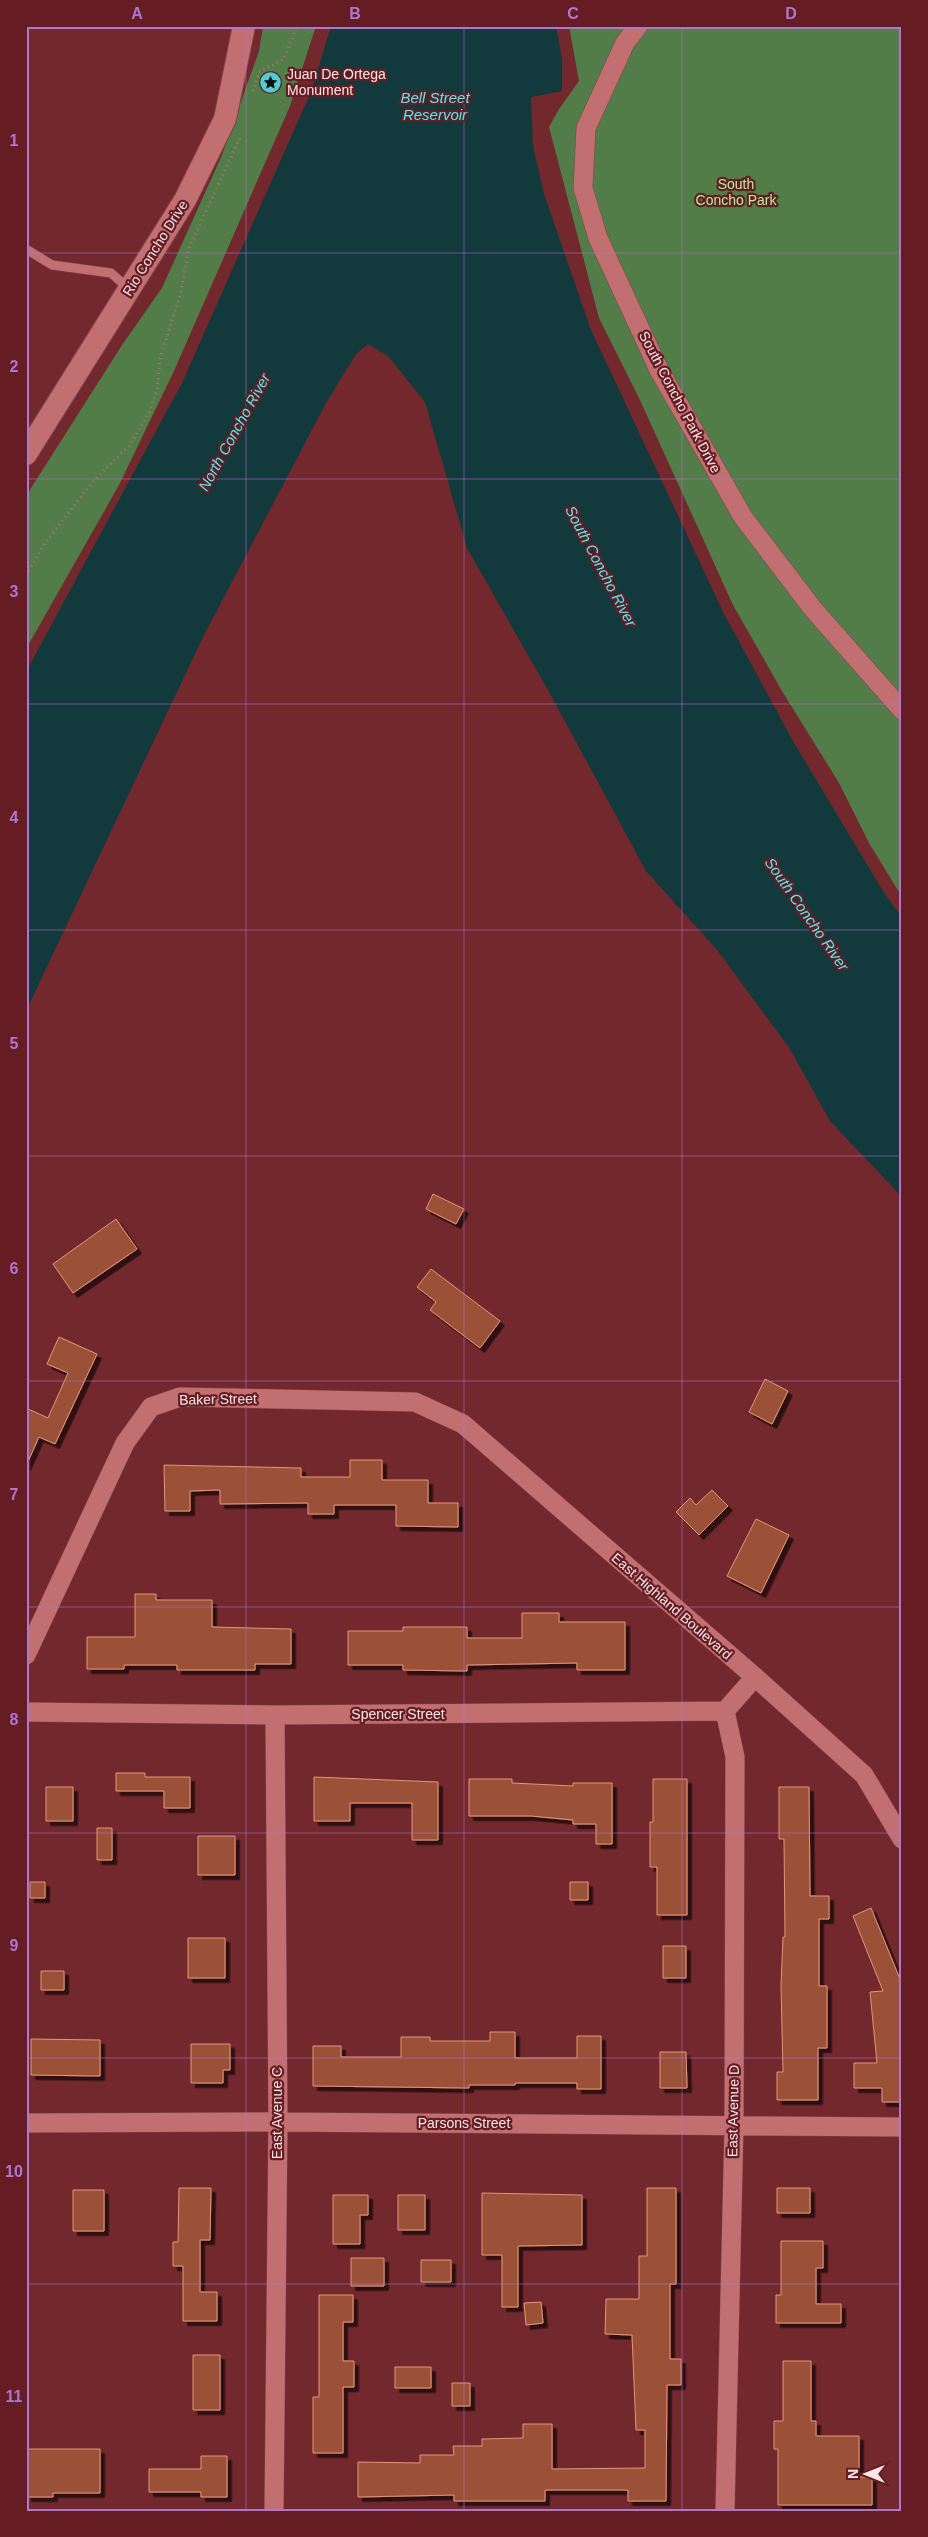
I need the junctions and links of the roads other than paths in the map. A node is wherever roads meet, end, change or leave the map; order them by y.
1 (244, 26) edge
2 (638, 26) edge
3 (26, 249) edge
4 (129, 290) junction
5 (26, 454) edge
6 (902, 710) edge
7 (415, 1402) joint
8 (26, 1655) edge
9 (755, 1677) junction
10 (725, 1711) junction
11 (26, 1712) edge
12 (275, 1715) junction
13 (902, 1838) edge
14 (278, 2122) junction
15 (26, 2123) edge
16 (734, 2124) junction
17 (902, 2127) edge
18 (274, 2511) edge
19 (725, 2511) edge

1 - 4 street, Rio Concho Drive
2 - 6 street, South Concho Park Drive
3 - 4 lane
4 - 5 street, Rio Concho Drive
7 - 8 street, Baker Street
7 - 9 street, East Highland Boulevard
9 - 10 street
9 - 13 street, East Highland Boulevard
10 - 12 street, Spencer Street
10 - 16 street, East Avenue D
11 - 12 street, Spencer Street
12 - 14 street, East Avenue C
14 - 15 street, Parsons Street
14 - 16 street, Parsons Street
14 - 18 street, East Avenue C
16 - 17 street, Parsons Street
16 - 19 street, East Avenue D

